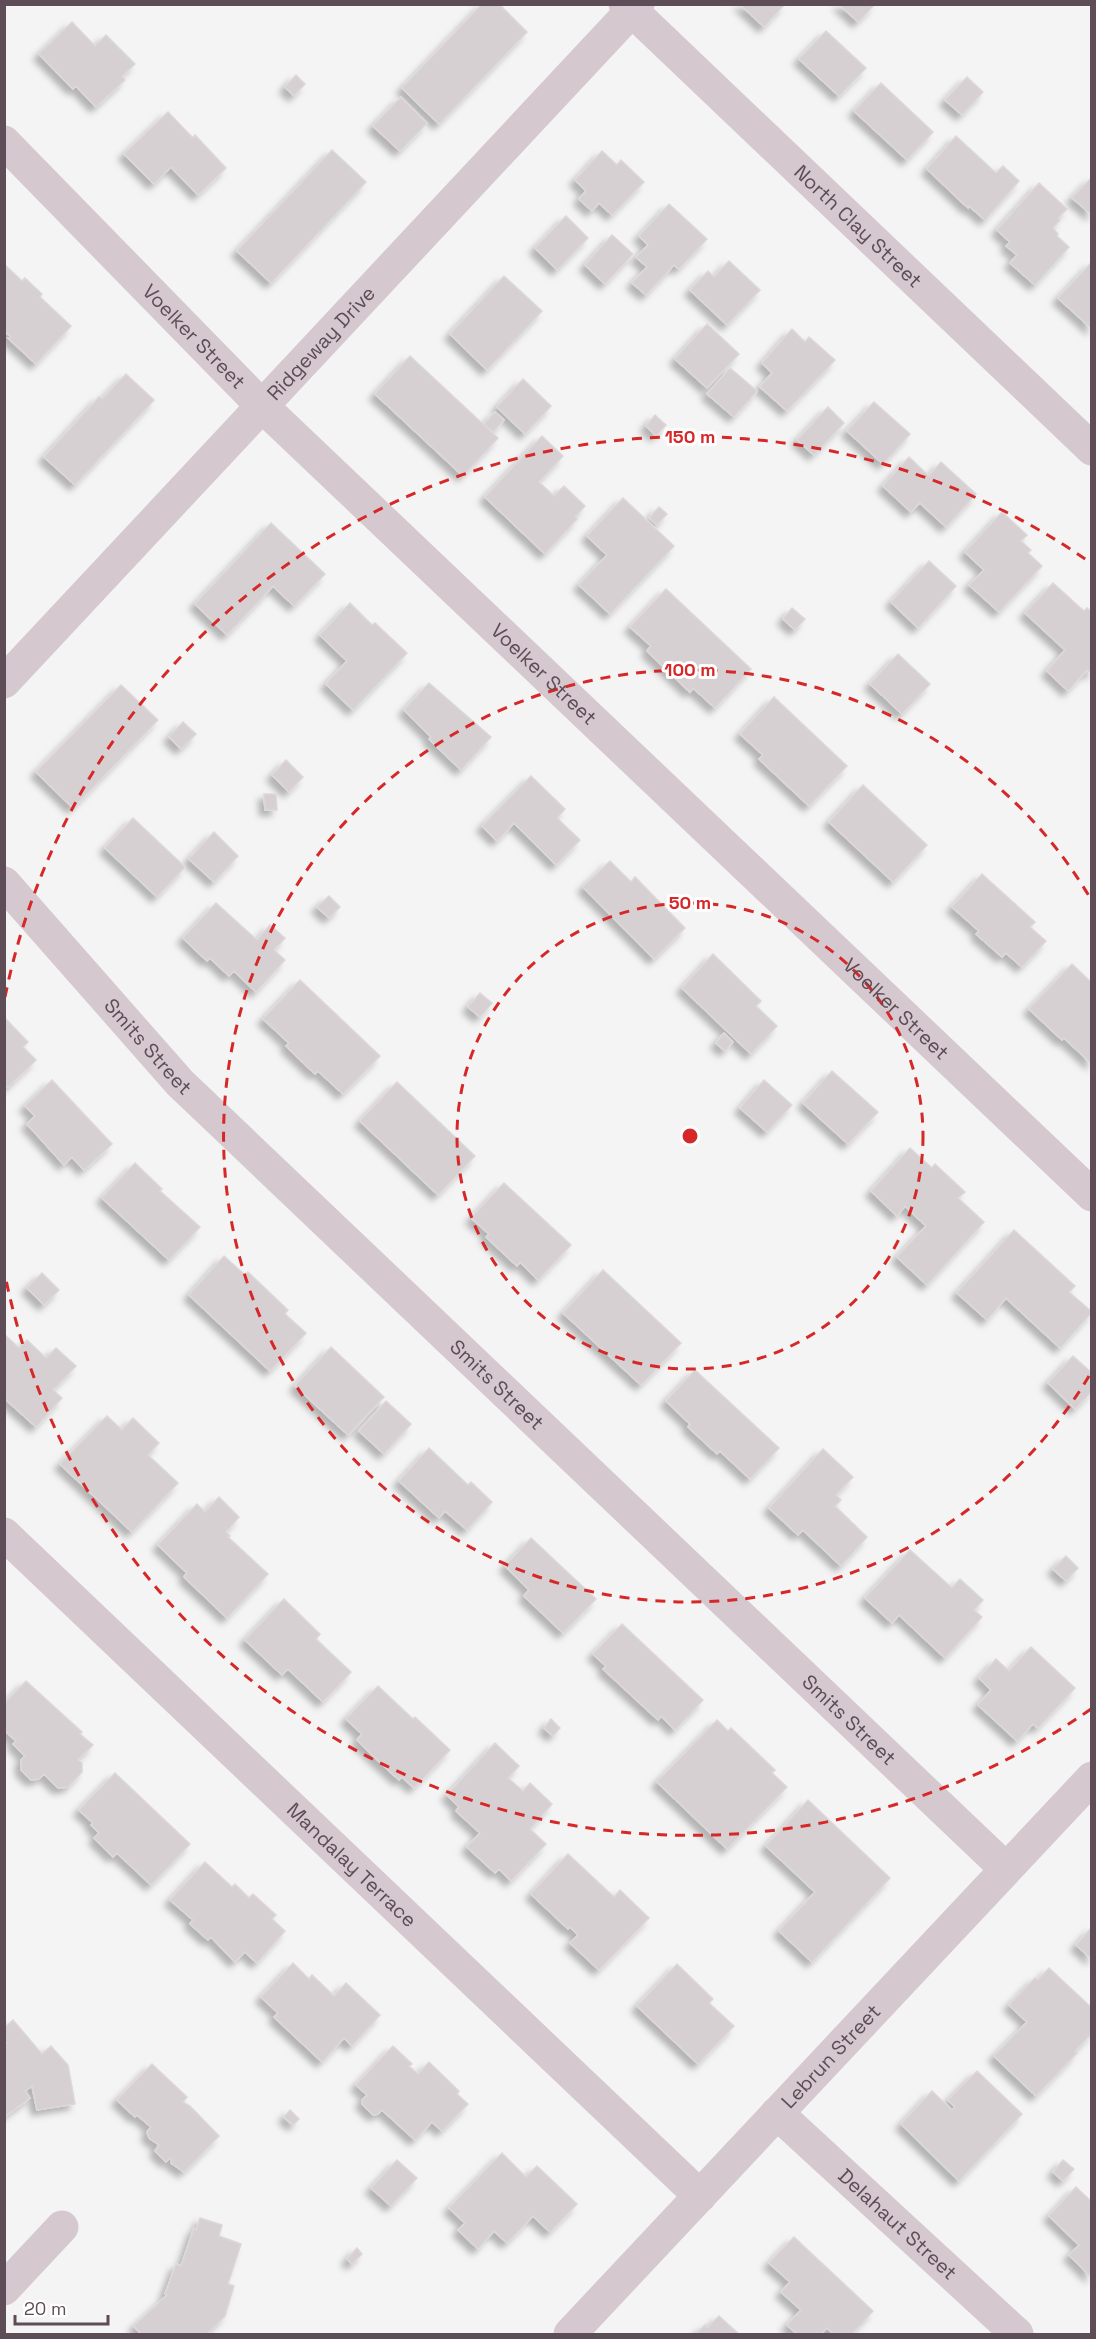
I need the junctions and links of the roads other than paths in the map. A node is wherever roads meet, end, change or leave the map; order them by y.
1 (631, 7) edge
2 (4, 142) edge
3 (262, 406) junction
4 (1092, 449) edge
5 (4, 682) edge
6 (4, 883) edge
7 (1092, 1195) edge
8 (4, 1534) edge
9 (1092, 1778) edge
10 (1006, 1869) junction
11 (777, 2113) junction
12 (700, 2196) junction
13 (62, 2227) dead end
14 (4, 2289) edge
15 (570, 2334) edge
16 (1017, 2334) edge

1 - 3 street, Ridgeway Drive
1 - 4 street, North Clay Street
2 - 3 street, Voelker Street
3 - 5 street, Ridgeway Drive
3 - 7 street, Voelker Street
6 - 10 street, Smits Street
8 - 12 street, Mandalay Terrace
9 - 10 street, Lebrun Street
10 - 11 street, Lebrun Street
11 - 12 street, Lebrun Street
11 - 16 street, Delahaut Street
12 - 15 street, Lebrun Street
13 - 14 street

